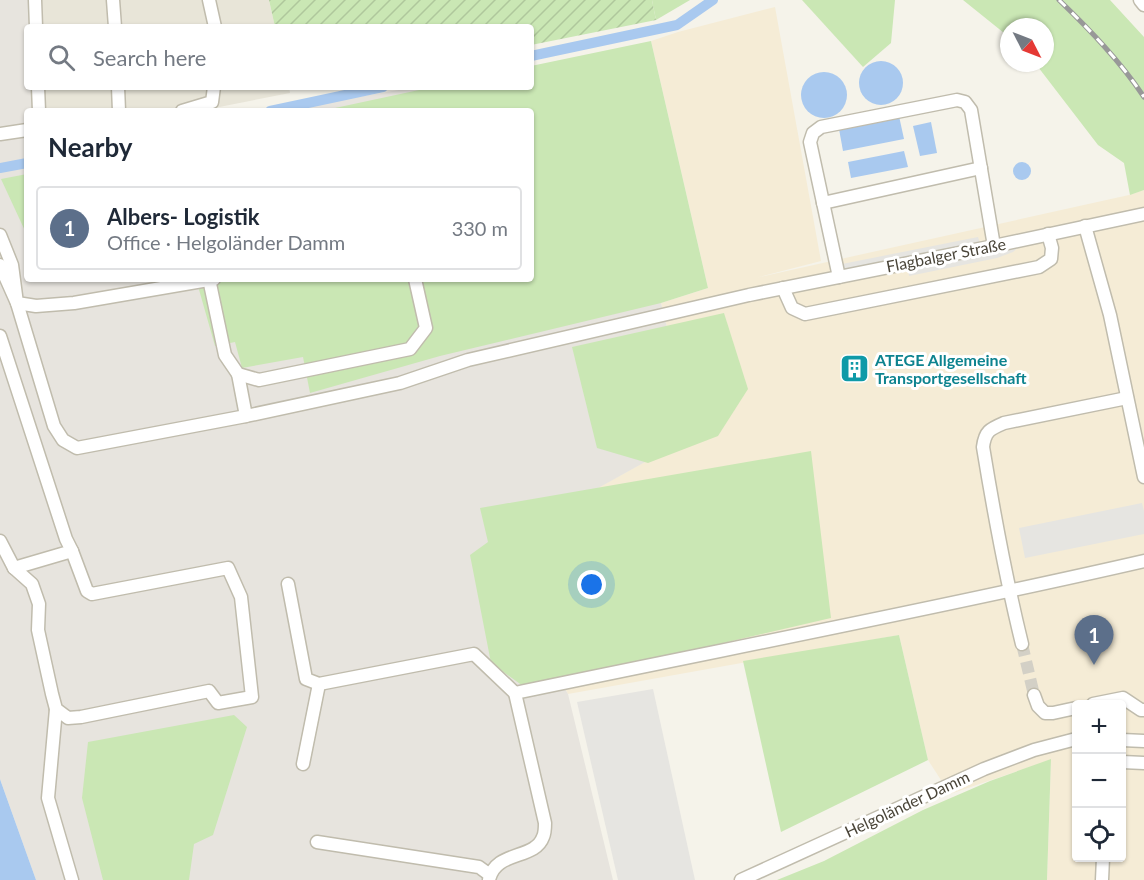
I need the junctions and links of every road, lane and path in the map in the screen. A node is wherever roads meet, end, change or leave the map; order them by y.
1 (35, 0) edge
2 (113, 0) edge
3 (208, 0) edge
4 (1140, 0) edge
5 (1144, 4) edge
6 (36, 24) edge
7 (115, 24) edge
8 (214, 24) edge
9 (38, 90) edge
10 (118, 90) edge
11 (214, 90) edge
12 (39, 108) edge
13 (119, 108) edge
14 (192, 108) edge
15 (24, 130) edge
16 (0, 134) edge
17 (981, 168) junction
18 (823, 203) junction
19 (1144, 214) edge
20 (1084, 226) junction
21 (1048, 234) junction
22 (0, 235) edge
23 (994, 246) junction
24 (0, 265) edge
25 (839, 277) junction
26 (193, 282) edge
27 (211, 282) edge
28 (416, 282) edge
29 (783, 288) junction
30 (17, 303) junction
31 (0, 336) edge
32 (238, 374) junction
33 (1127, 398) junction
34 (246, 416) junction
35 (1144, 477) edge
36 (0, 541) edge
37 (72, 551) junction
38 (1144, 561) edge
39 (14, 568) junction
40 (288, 584) dead end
41 (1009, 592) junction
42 (1022, 644) tunnel mouth
43 (320, 684) junction
44 (515, 693) junction
45 (1034, 694) tunnel mouth
46 (1126, 700) edge
47 (56, 709) junction
48 (1072, 709) edge
49 (1144, 710) edge
50 (1126, 740) edge
51 (1072, 741) edge
52 (1144, 741) edge
53 (1126, 762) edge
54 (1144, 763) edge
55 (303, 764) dead end
56 (317, 842) dead end
57 (1104, 862) edge
58 (490, 878) edge
59 (72, 880) edge
60 (741, 880) edge
61 (1102, 880) edge

1 - 6 street
2 - 7 street
3 - 8 street
4 - 5 street
9 - 12 street
10 - 13 street
11 - 14 street
15 - 16 street
17 - 18 street
17 - 18 street
17 - 23 street
18 - 25 street
19 - 20 street, Flagbalger Straße
20 - 21 street, Flagbalger Straße
20 - 33 street
21 - 23 street, Flagbalger Straße
21 - 29 street
22 - 30 street
23 - 25 street, Flagbalger Straße
24 - 30 street
25 - 29 street, Flagbalger Straße
26 - 30 street
27 - 32 street
28 - 32 street
29 - 34 street, Flagbalger Straße
30 - 34 street, Flagbalger Straße
31 - 37 street
32 - 34 street
33 - 35 street
33 - 41 street
36 - 39 street
37 - 39 street
37 - 47 street
38 - 41 street
39 - 47 street
40 - 43 street
41 - 42 street
41 - 44 street
43 - 44 street
43 - 55 street
44 - 58 street
45 - 48 street
46 - 49 street
47 - 59 street
50 - 52 street
51 - 60 street, Helgoländer Damm
53 - 54 street
56 - 58 street
57 - 61 street

